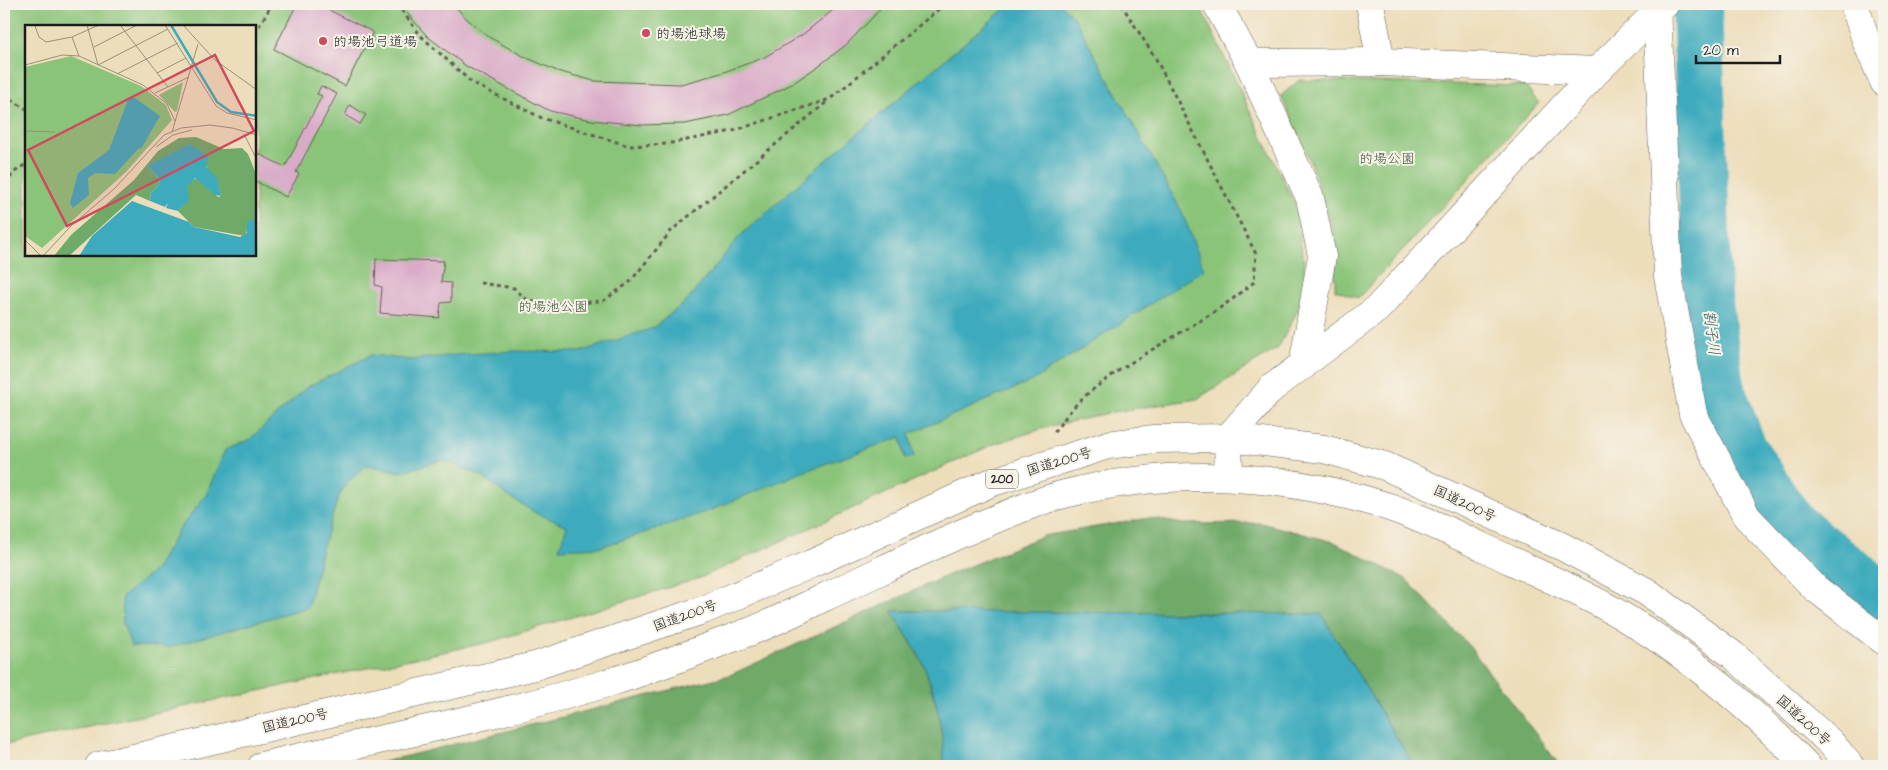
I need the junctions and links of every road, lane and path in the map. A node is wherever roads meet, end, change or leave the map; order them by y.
1 (272, 4) edge
2 (397, 4) edge
3 (944, 4) edge
4 (1120, 4) edge
5 (1217, 4) edge
6 (1370, 4) edge
7 (1854, 4) edge
8 (1660, 6) edge
9 (256, 31) edge
10 (1382, 62) junction
11 (1249, 64) junction
12 (1597, 71) junction
13 (1884, 82) edge
14 (4, 95) edge
15 (830, 99) junction
16 (25, 108) edge
17 (25, 165) edge
18 (4, 184) edge
19 (480, 283) dead end
20 (1303, 366) junction
21 (1052, 434) dead end
22 (1228, 438) junction
23 (1229, 476) junction
24 (1884, 641) edge
25 (1799, 762) edge
26 (99, 766) edge
27 (262, 766) edge
28 (1850, 766) edge

1 - 9 path
2 - 15 path
3 - 15 path
4 - 21 path
5 - 11 main road
6 - 10 main road
7 - 13 main road
8 - 12 main road
8 - 24 main road
10 - 11 main road
10 - 12 main road
11 - 20 main road
12 - 20 main road
14 - 16 path
15 - 19 path
17 - 18 path
20 - 22 main road
22 - 23 main road
22 - 26 main road, 国道200号 / 200
22 - 28 main road, 国道200号 / 200
23 - 25 main road, 国道200号 / 200
23 - 27 main road, 国道200号 / 200

